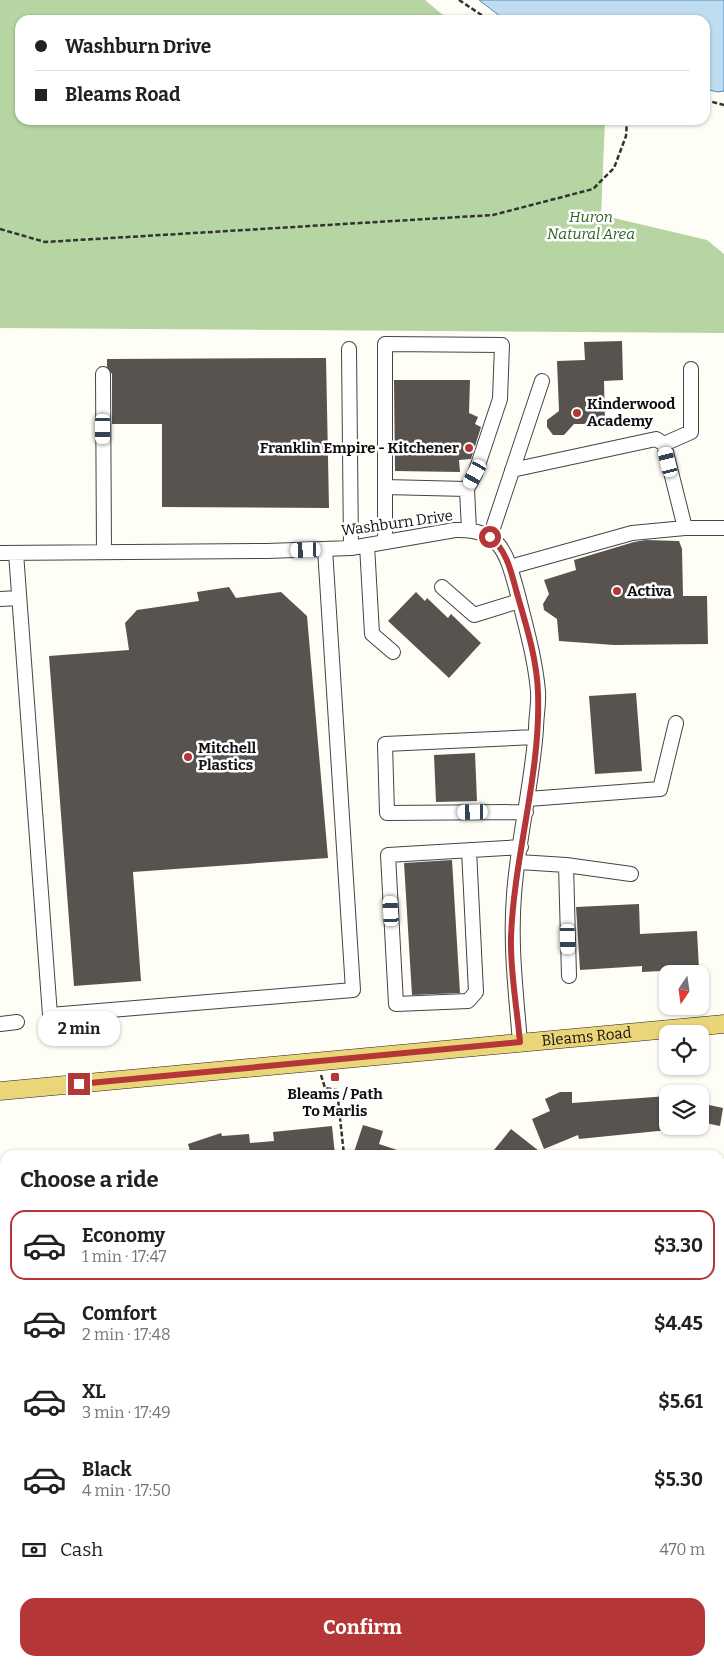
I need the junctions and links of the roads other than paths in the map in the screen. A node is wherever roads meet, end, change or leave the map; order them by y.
1 (349, 349) dead end
2 (691, 369) dead end
3 (103, 374) dead end
4 (542, 380) dead end
5 (664, 444) junction
6 (512, 470) junction
7 (386, 487) junction
8 (468, 489) junction
9 (684, 528) junction
10 (724, 528) edge
11 (469, 530) junction
12 (490, 537) junction
13 (385, 542) junction
14 (367, 545) junction
15 (351, 548) junction
16 (325, 549) junction
17 (104, 552) junction
18 (0, 553) edge
19 (16, 553) junction
20 (510, 567) junction
21 (442, 587) dead end
22 (18, 598) junction
23 (0, 599) edge
24 (519, 601) junction
25 (392, 652) dead end
26 (676, 723) dead end
27 (535, 737) junction
28 (527, 805) junction
29 (521, 847) junction
30 (469, 850) junction
31 (518, 862) junction
32 (566, 865) junction
33 (631, 874) dead end
34 (569, 976) dead end
35 (17, 1022) dead end
36 (0, 1024) edge
37 (724, 1024) edge
38 (520, 1042) junction
39 (0, 1091) edge

1 - 15 street
2 - 5 street
3 - 17 street
4 - 6 street
5 - 6 street
5 - 9 street
6 - 12 street
7 - 8 street
7 - 8 street
7 - 13 street
8 - 11 street
9 - 10 street
9 - 20 street
11 - 12 street, Washburn Drive
11 - 13 street, Washburn Drive
12 - 20 street
13 - 14 street, Washburn Drive
14 - 15 street, Washburn Drive
14 - 25 street
15 - 16 street, Washburn Drive
16 - 17 street, Washburn Drive
16 - 22 street
17 - 19 street, Washburn Drive
18 - 19 street, Washburn Drive
19 - 22 street
20 - 24 street
21 - 24 street
22 - 23 street
24 - 27 street
26 - 28 street
27 - 28 street
27 - 28 street
28 - 29 street
29 - 30 street
29 - 31 street
30 - 30 street
31 - 32 street
31 - 38 street
32 - 33 street
32 - 34 street
35 - 36 street
37 - 38 main road, Bleams Road
38 - 39 main road, Bleams Road

